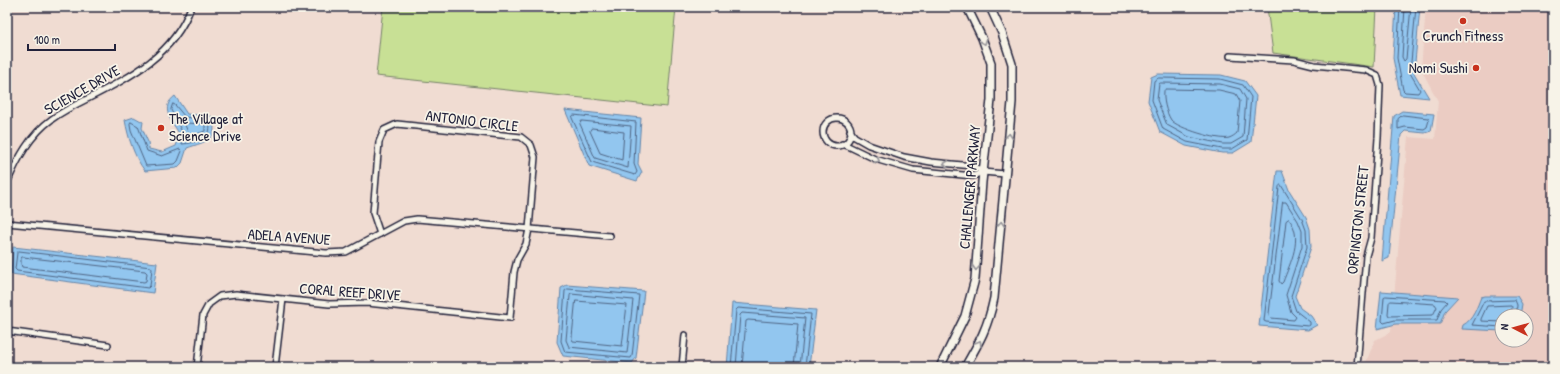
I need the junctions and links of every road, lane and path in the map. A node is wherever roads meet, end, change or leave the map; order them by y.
1 (191, 7) edge
2 (967, 7) edge
3 (990, 7) edge
4 (1230, 56) dead end
5 (850, 131) junction
6 (842, 144) junction
7 (983, 172) junction
8 (1005, 174) junction
9 (7, 183) edge
10 (7, 223) edge
11 (529, 229) junction
12 (380, 234) junction
13 (610, 236) dead end
14 (514, 272) joint
15 (284, 299) junction
16 (7, 331) edge
17 (685, 335) dead end
18 (108, 345) dead end
19 (197, 367) edge
20 (275, 367) edge
21 (682, 367) edge
22 (940, 367) edge
23 (965, 367) edge
24 (1357, 367) edge

1 - 9 street, SCIENCE DRIVE
2 -> 7 main road, CHALLENGER PARKWAY
8 -> 3 main road
4 - 24 street, ORPINGTON STREET
5 - 6 street
5 - 6 street
7 -> 5 street
6 -> 7 street
7 - 8 street
7 -> 22 main road, CHALLENGER PARKWAY
23 -> 8 main road
10 - 12 street, ADELA AVENUE
11 - 12 street, ADELA AVENUE
11 - 12 street, ANTONIO CIRCLE
11 - 13 street, ADELA AVENUE
11 - 14 street, ANTONIO CIRCLE
14 - 15 street, CORAL REEF DRIVE
15 - 19 street, CORAL REEF DRIVE
15 - 20 street
16 - 18 street
17 - 21 street

